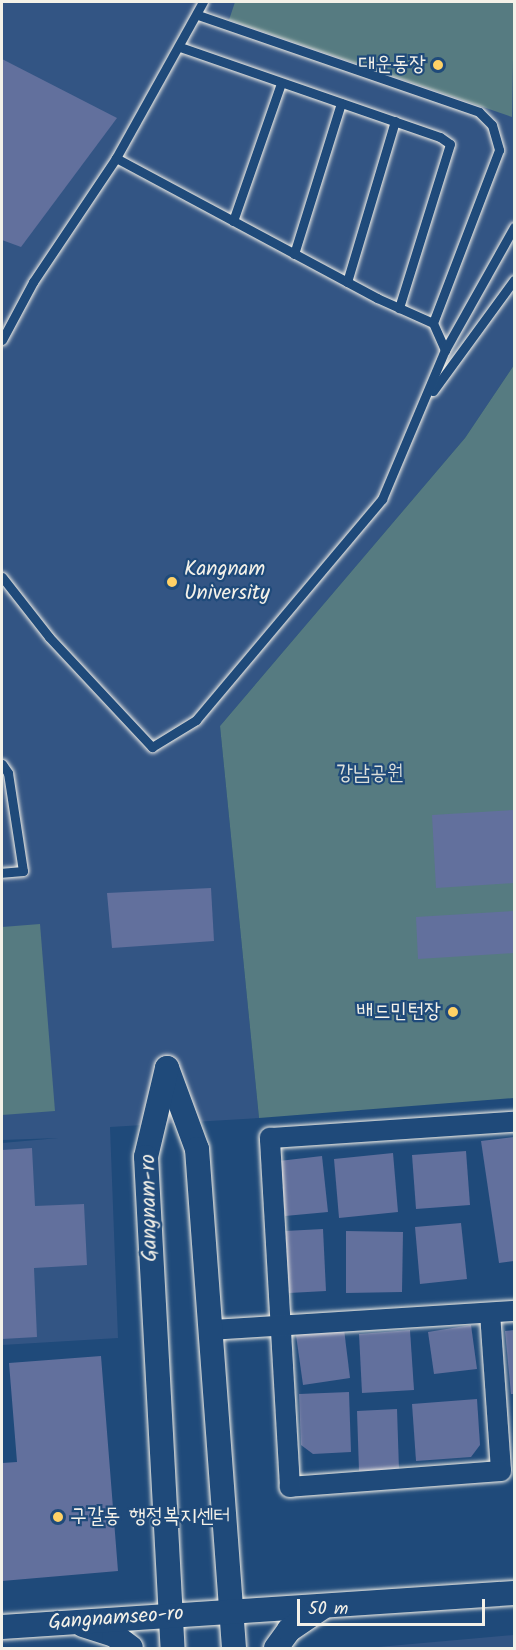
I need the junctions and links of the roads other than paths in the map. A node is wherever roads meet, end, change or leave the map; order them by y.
1 (203, 2) edge
2 (198, 15) junction
3 (180, 47) junction
4 (280, 83) junction
5 (341, 103) junction
6 (395, 121) junction
7 (116, 158) junction
8 (234, 221) junction
9 (514, 227) edge
10 (294, 254) junction
11 (514, 280) edge
12 (347, 282) junction
13 (399, 308) junction
14 (2, 314) edge
15 (11, 321) junction
16 (433, 323) junction
17 (2, 340) edge
18 (445, 350) junction
19 (426, 401) junction
20 (2, 577) edge
21 (2, 764) edge
22 (2, 873) edge
23 (514, 1122) edge
24 (514, 1311) edge
25 (490, 1313) junction
26 (281, 1328) junction
27 (211, 1330) junction
28 (514, 1593) edge
29 (324, 1606) junction
30 (231, 1611) junction
31 (171, 1614) junction
32 (75, 1622) junction
33 (2, 1627) edge
34 (131, 1648) edge
35 (173, 1648) edge
36 (234, 1648) edge
37 (276, 1648) edge

1 - 2 lane
2 - 3 lane
2 - 16 lane
3 - 4 lane
3 - 7 lane
4 - 5 lane
4 - 8 lane
5 - 6 lane
5 - 10 lane
6 - 12 lane
6 - 13 lane
7 - 8 lane
7 - 15 lane
8 - 10 lane
9 - 18 lane
10 - 12 lane
11 - 19 lane
12 - 13 lane
13 - 16 lane
14 - 15 lane
15 - 17 lane
16 - 18 lane
18 - 19 lane
19 - 20 lane
21 - 22 lane
23 - 26 street
24 - 25 street
25 - 26 street
25 - 26 street
26 - 27 street
27 - 30 street, Gangnam-ro
27 - 31 street, Gangnam-ro
28 - 29 street, Gangnamseo-ro
29 - 30 street, Gangnamseo-ro
29 - 37 street
30 - 31 street, Gangnamseo-ro
30 - 36 street, Gangnam-ro
31 - 32 street, Gangnamseo-ro
31 - 35 street, Gangnam-ro
32 - 33 street, Gangnamseo-ro
32 - 34 street

